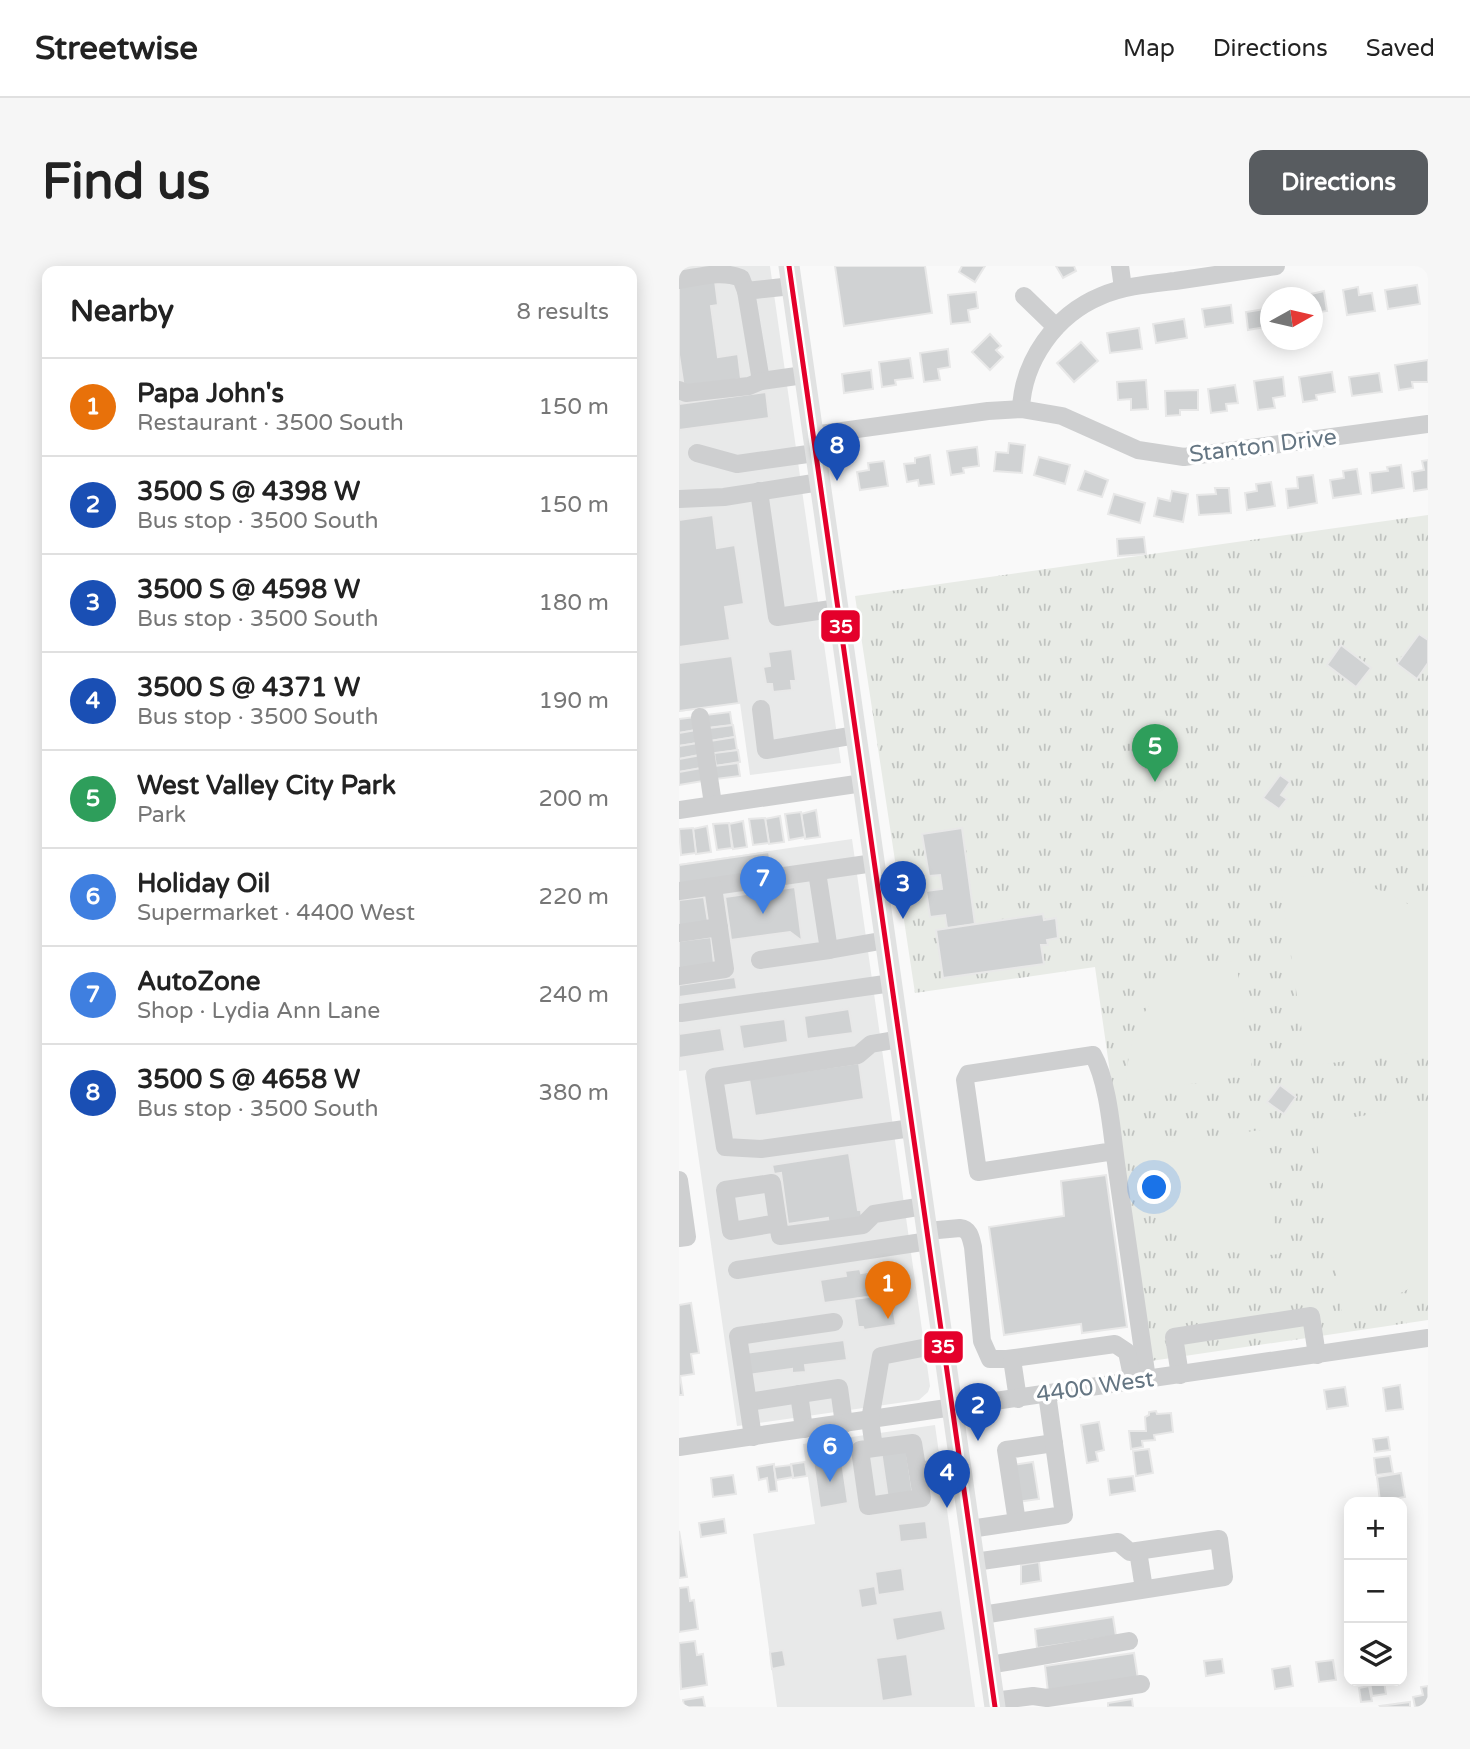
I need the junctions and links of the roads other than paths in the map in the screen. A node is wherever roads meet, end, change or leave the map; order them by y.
1 (1120, 266) edge
2 (1276, 266) edge
3 (722, 270) edge
4 (790, 276) edge
5 (679, 280) edge
6 (1123, 288) junction
7 (746, 291) junction
8 (1024, 296) dead end
9 (1056, 327) junction
10 (804, 375) junction
11 (761, 381) junction
12 (679, 390) edge
13 (1021, 409) junction
14 (1428, 424) edge
15 (814, 444) junction
16 (697, 453) dead end
17 (820, 482) junction
18 (759, 491) junction
19 (679, 499) edge
20 (838, 608) junction
21 (761, 709) dead end
22 (701, 717) dead end
23 (856, 735) junction
24 (863, 783) junction
25 (713, 804) junction
26 (679, 810) edge
27 (874, 863) junction
28 (817, 872) junction
29 (713, 887) junction
30 (679, 891) edge
31 (719, 927) junction
32 (679, 933) edge
33 (885, 940) junction
34 (829, 950) junction
35 (760, 960) dead end
36 (679, 976) edge
37 (892, 983) junction
38 (681, 1013) dead end
39 (899, 1038) junction
40 (912, 1128) junction
41 (1114, 1151) junction
42 (679, 1180) edge
43 (924, 1206) junction
44 (778, 1223) dead end
45 (928, 1236) junction
46 (679, 1238) edge
47 (737, 1270) dead end
48 (834, 1322) dead end
49 (1428, 1338) edge
50 (943, 1344) junction
51 (1317, 1355) junction
52 (1012, 1359) junction
53 (1180, 1375) junction
54 (1140, 1380) junction
55 (1047, 1394) junction
56 (799, 1395) junction
57 (1018, 1399) junction
58 (748, 1402) junction
59 (953, 1409) junction
60 (870, 1420) junction
61 (844, 1424) junction
62 (804, 1429) junction
63 (753, 1437) junction
64 (1053, 1437) junction
65 (679, 1447) edge
66 (874, 1448) junction
67 (961, 1465) junction
68 (918, 1471) junction
69 (1017, 1522) junction
70 (970, 1529) junction
71 (1138, 1551) junction
72 (974, 1562) junction
73 (1144, 1589) junction
74 (982, 1615) junction
75 (1129, 1641) dead end
76 (989, 1665) junction
77 (1141, 1684) dead end
78 (995, 1704) edge

1 - 6 street
2 - 6 street
3 - 5 street
3 - 7 street
4 - 7 street
4 - 10 main road
6 - 9 street
7 - 11 street
8 - 9 street
9 - 13 street
10 - 11 street
10 - 15 main road
11 - 12 street
13 - 14 street, Stanton Drive
13 - 15 street, Stanton Drive
15 - 16 street, Stanton Drive
15 - 17 main road
17 - 18 street
17 - 20 main road
18 - 19 street
18 - 20 street
20 - 23 main road
21 - 23 street
22 - 25 street
23 - 24 main road
24 - 25 street
24 - 27 main road
25 - 26 street
27 - 28 street
27 - 33 main road
28 - 29 street
28 - 34 street
29 - 30 street
29 - 31 street
31 - 32 street
31 - 36 street
33 - 34 street
33 - 37 main road
34 - 35 street
37 - 38 street
37 - 39 main road
39 - 40 main road
39 - 40 street
40 - 43 main road
41 - 41 street
41 - 54 street
42 - 46 street
43 - 44 street
43 - 45 main road
45 - 47 street
45 - 50 main road
45 - 52 street
48 - 58 street
49 - 51 street, 4400 West
50 - 59 main road
50 - 60 street
51 - 53 street, 4400 West
51 - 53 street
52 - 54 street
52 - 57 street
53 - 54 street, 4400 West
54 - 55 street, 4400 West
55 - 57 street, 4400 West
55 - 64 street
56 - 58 street
56 - 61 street
56 - 62 street
57 - 59 street, 4400 West
58 - 63 street
59 - 60 street, 4400 West
59 - 67 main road
60 - 61 street, 4400 West
60 - 66 street
61 - 62 street, 4400 West
62 - 63 street, 4400 West
63 - 65 street, 4400 West
64 - 69 street
64 - 69 street
66 - 68 street
66 - 68 street
67 - 68 street
67 - 70 main road
69 - 70 street
70 - 72 main road
71 - 72 street
71 - 73 street
71 - 73 street
72 - 74 main road
73 - 74 street
74 - 76 main road
75 - 76 street
76 - 78 main road
77 - 78 street

